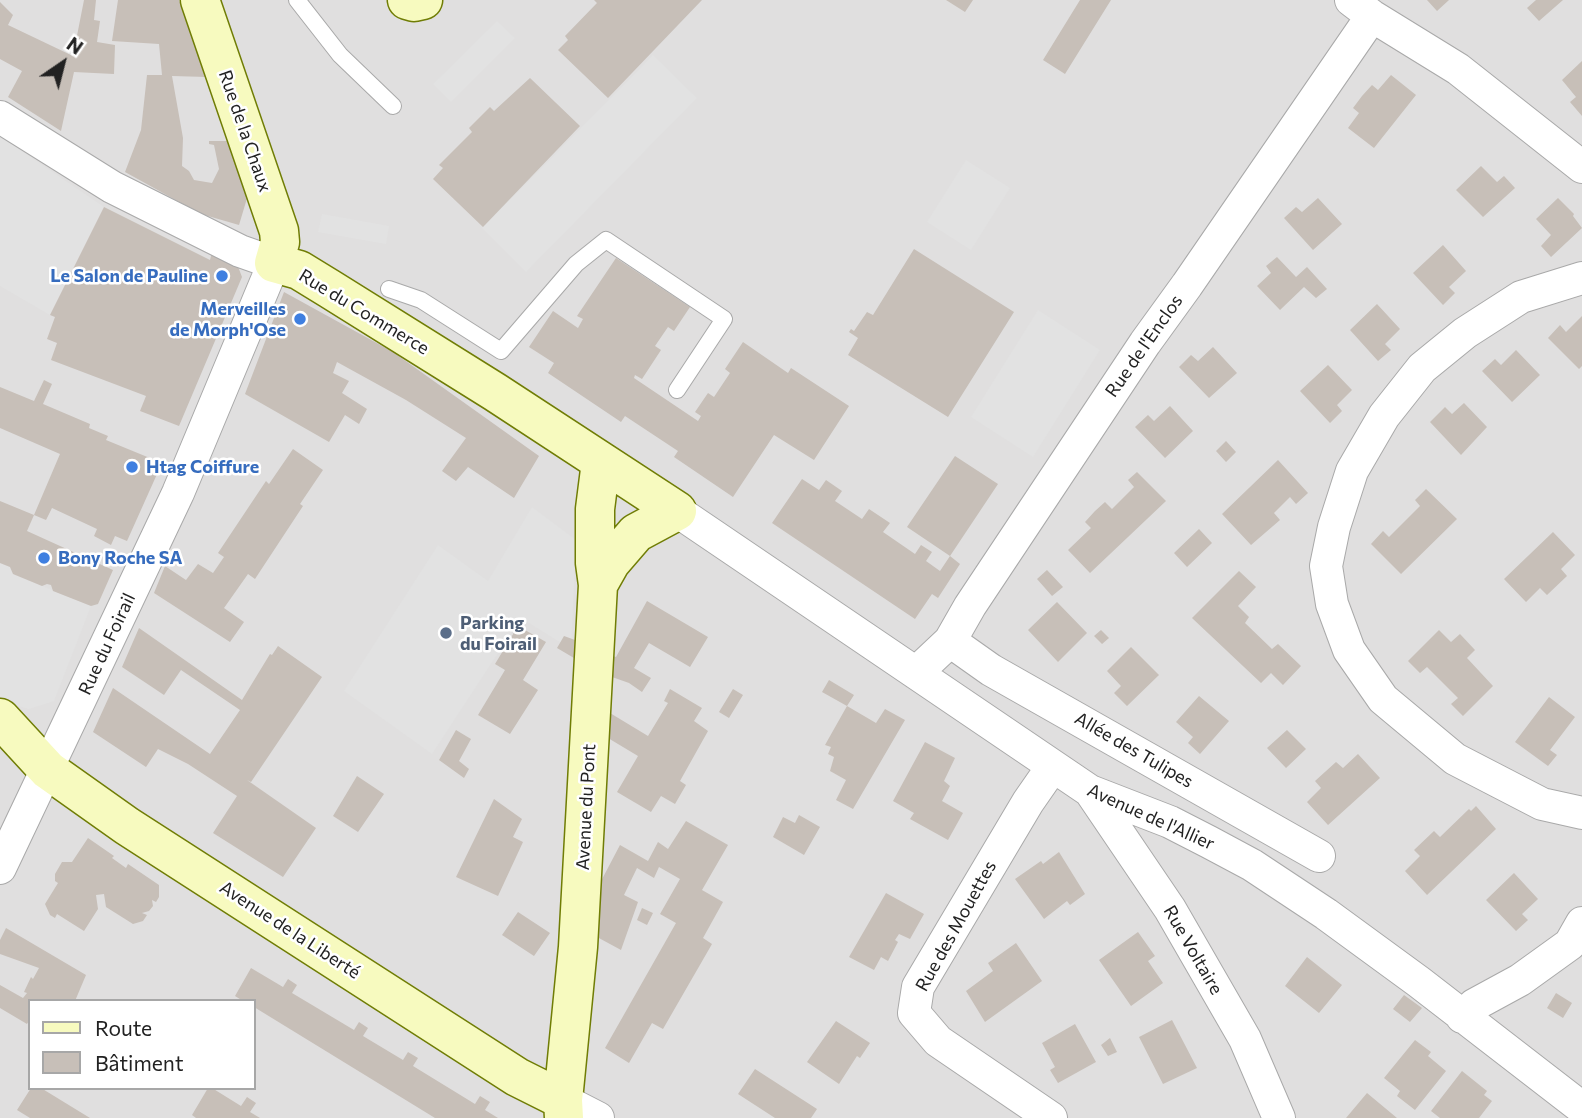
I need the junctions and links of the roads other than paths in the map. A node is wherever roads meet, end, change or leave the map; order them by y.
1 (200, 0) edge
2 (298, 0) edge
3 (407, 0) edge
4 (423, 0) edge
5 (1360, 5) edge
6 (393, 106) dead end
7 (0, 117) edge
8 (1582, 167) edge
9 (274, 263) junction
10 (1582, 278) edge
11 (389, 289) dead end
12 (677, 390) dead end
13 (601, 462) junction
14 (677, 512) junction
15 (598, 585) junction
16 (950, 641) junction
17 (916, 674) junction
18 (0, 718) edge
19 (1053, 766) junction
20 (48, 770) junction
21 (1090, 791) junction
22 (1582, 813) edge
23 (1319, 856) dead end
24 (0, 868) edge
25 (1578, 942) edge
26 (1462, 1017) junction
27 (1582, 1108) edge
28 (564, 1109) edge
29 (598, 1118) edge
30 (1051, 1118) edge
31 (1279, 1118) edge

1 - 9 street, Rue de la Chaux
2 - 6 lane
3 - 4 street
5 - 8 street
5 - 16 street, Rue de l'Enclos
7 - 9 street, Rue du Commerce
9 - 13 street, Rue du Commerce
9 - 20 street, Rue du Foirail
10 - 22 street
11 - 12 lane
13 - 14 street, Rue du Commerce
13 - 15 street, Avenue du Pont
14 - 15 street, Avenue du Pont
14 - 17 street, Avenue de l'Allier
15 - 28 street, Avenue du Pont
16 - 17 street, Rue de l'Enclos
16 - 23 street, Allée des Tulipes
17 - 19 street, Avenue de l'Allier
18 - 20 street, Avenue de la Liberté
19 - 21 street, Avenue de l'Allier
19 - 30 street, Rue des Mouettes
20 - 24 street, Rue du Foirail
20 - 28 street, Avenue de la Liberté
21 - 26 street, Avenue de l'Allier
21 - 31 street, Rue Voltaire
25 - 26 street
26 - 27 street, Avenue de l'Allier
28 - 29 street, Avenue de la Liberté

